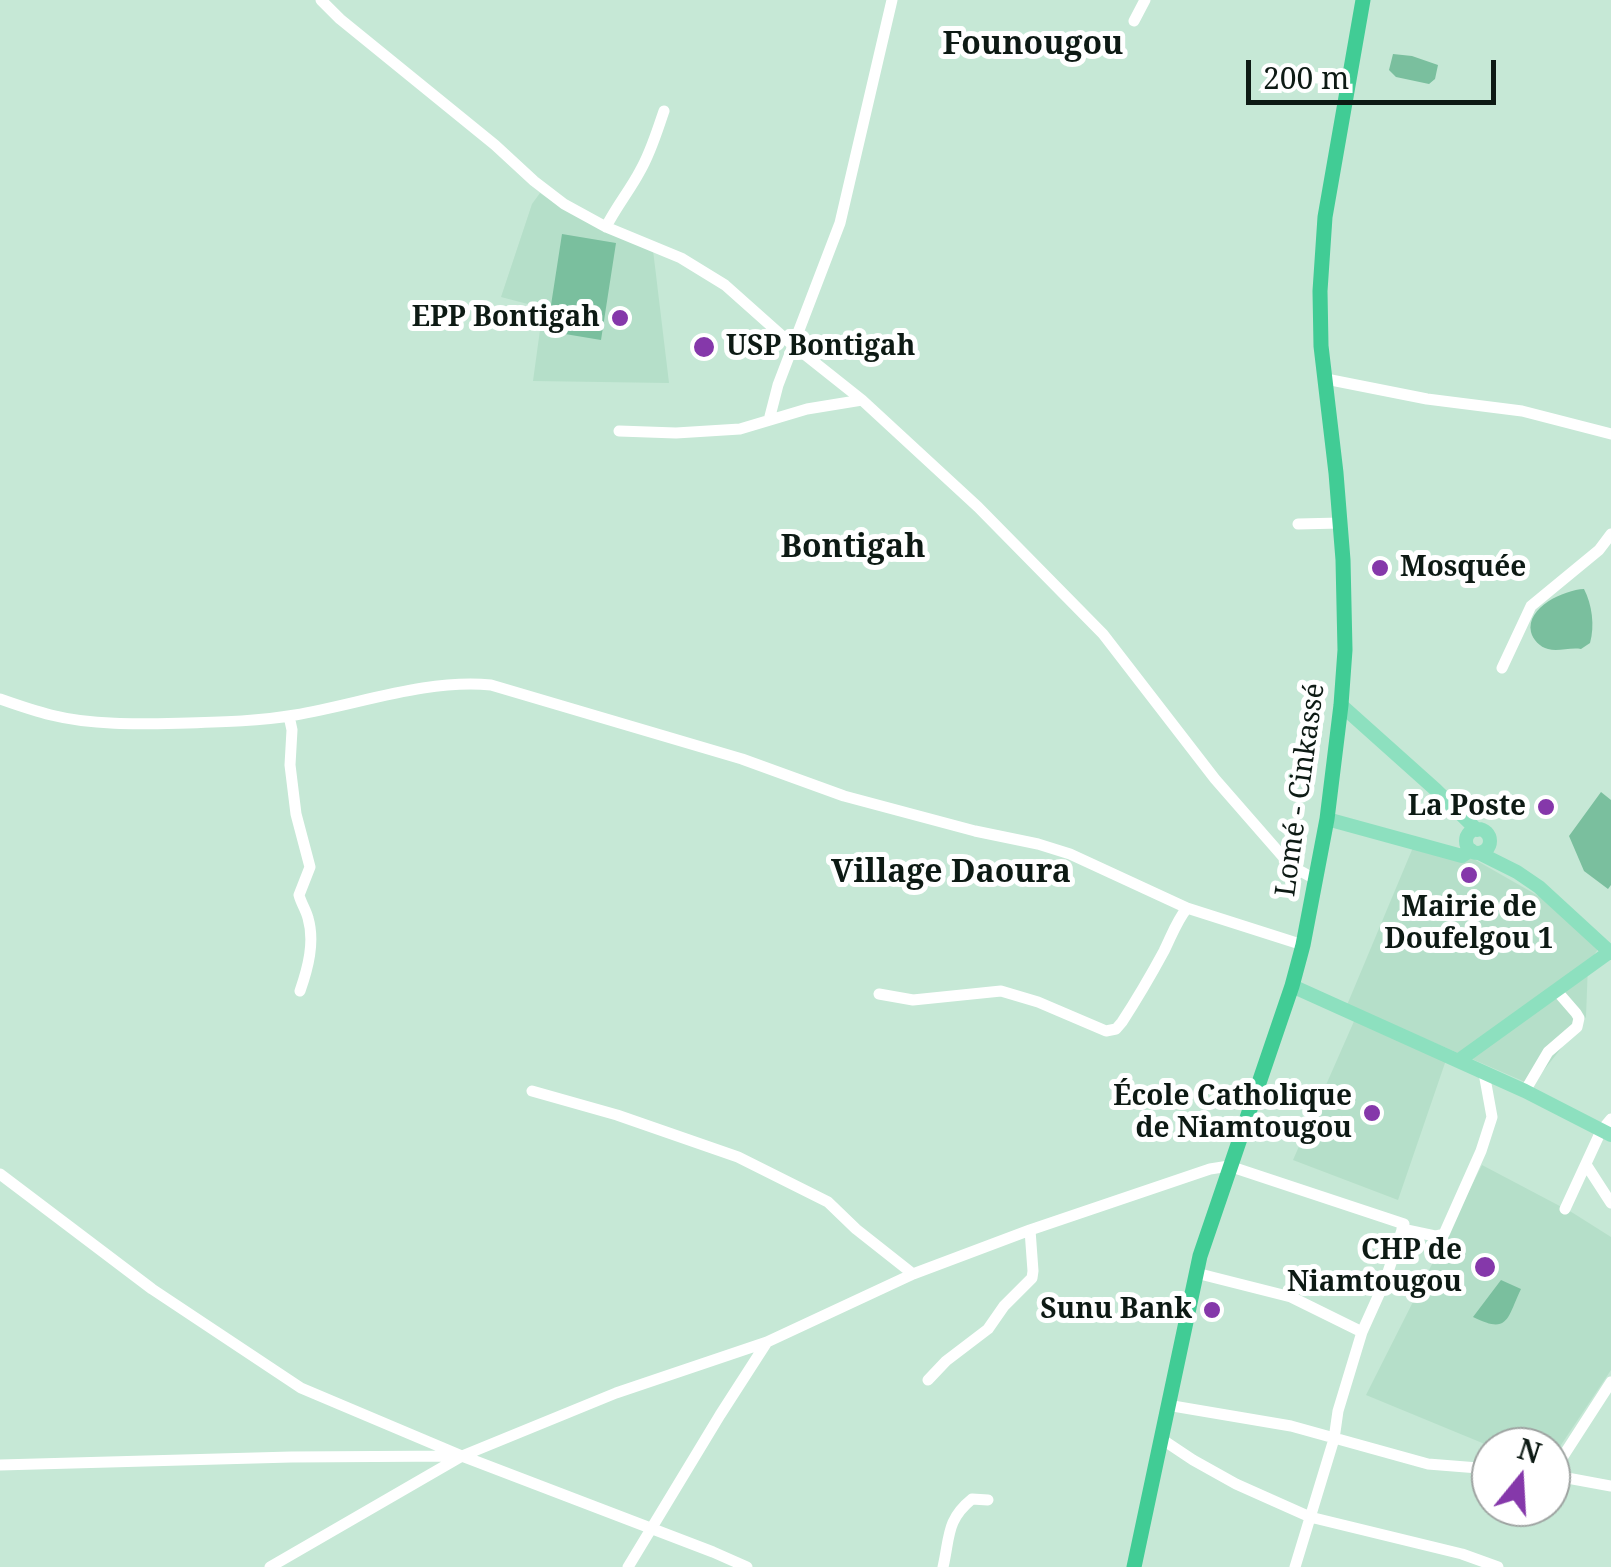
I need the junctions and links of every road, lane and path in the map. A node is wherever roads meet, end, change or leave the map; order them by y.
1 (321, 0) edge
2 (892, 0) edge
3 (1145, 0) edge
4 (1363, 0) edge
5 (1134, 21) dead end
6 (1303, 75) dead end
7 (1348, 84) junction
8 (664, 110) dead end
9 (606, 227) junction
10 (794, 346) junction
11 (1326, 379) junction
12 (862, 400) junction
13 (769, 420) junction
14 (619, 430) dead end
15 (1611, 434) edge
16 (1340, 523) junction
17 (1298, 524) dead end
18 (1611, 534) edge
19 (1502, 668) dead end
20 (0, 699) edge
21 (1341, 705) junction
22 (289, 716) junction
23 (1327, 819) junction
24 (1477, 830) junction
25 (1490, 840) junction
26 (1475, 851) junction
27 (1517, 872) junction
28 (1315, 879) junction
29 (1187, 908) junction
30 (1303, 946) junction
31 (1611, 952) edge
32 (1292, 986) junction
33 (1556, 990) junction
34 (300, 991) dead end
35 (879, 994) dead end
36 (1458, 1061) junction
37 (1484, 1072) junction
38 (532, 1091) dead end
39 (1525, 1091) junction
40 (1608, 1129) edge
41 (1228, 1166) junction
42 (1587, 1166) junction
43 (0, 1174) edge
44 (1611, 1203) edge
45 (1565, 1209) dead end
46 (1402, 1229) junction
47 (1030, 1230) junction
48 (1196, 1273) junction
49 (912, 1274) junction
50 (1362, 1332) junction
51 (766, 1342) junction
52 (928, 1380) dead end
53 (1611, 1382) edge
54 (1167, 1406) junction
55 (1160, 1438) junction
56 (1334, 1438) junction
57 (462, 1456) junction
58 (0, 1466) edge
59 (1471, 1468) edge
60 (1611, 1486) edge
61 (988, 1500) dead end
62 (1310, 1517) junction
63 (650, 1528) junction
64 (270, 1567) edge
65 (628, 1567) edge
66 (746, 1567) edge
67 (943, 1567) edge
68 (1134, 1567) edge
69 (1295, 1567) edge
70 (1498, 1567) edge

1 - 9 street
2 - 10 street
3 - 5 street
4 - 7 highway, Lomé - Cinkassé
6 - 7 street
7 - 11 highway, Lomé - Cinkassé
8 - 9 street
9 - 10 street
10 - 12 street
10 - 13 street
11 - 15 street
11 - 16 highway, Lomé - Cinkassé
12 - 13 street
12 - 28 street
13 - 14 street
16 - 17 street
16 - 21 highway, Lomé - Cinkassé
18 - 19 street
20 - 22 street
21 - 23 highway, Lomé - Cinkassé
21 - 24 main road
22 - 29 street
22 - 34 street
23 - 26 main road
23 - 28 highway, Lomé - Cinkassé
24 - 25 main road
24 - 26 main road
25 - 26 main road
25 - 27 main road
26 - 27 main road
27 - 31 main road
28 - 30 highway, Lomé - Cinkassé
29 - 30 street
29 - 35 street
30 - 32 highway, Lomé - Cinkassé
31 - 33 main road
32 - 36 main road
32 - 41 highway, Lomé - Cinkassé
33 - 36 main road
33 - 39 street
36 - 37 main road
37 - 39 main road
37 - 46 street
38 - 49 street
39 - 40 main road
40 - 42 street
41 - 46 street
41 - 47 street
41 - 48 highway, Lomé - Cinkassé
42 - 44 street
42 - 45 street
43 - 57 street
46 - 50 street
47 - 49 street
47 - 52 street
48 - 50 street
48 - 54 highway, Lomé - Cinkassé
49 - 51 street
50 - 56 street
51 - 57 street
51 - 63 street
53 - 60 street
54 - 55 highway, Lomé - Cinkassé
54 - 56 street
55 - 62 street
55 - 68 highway, Lomé - Cinkassé
56 - 59 street
56 - 62 street
57 - 58 street
57 - 63 street
57 - 64 street
61 - 67 street
62 - 69 street
62 - 70 street
63 - 65 street
63 - 66 street

